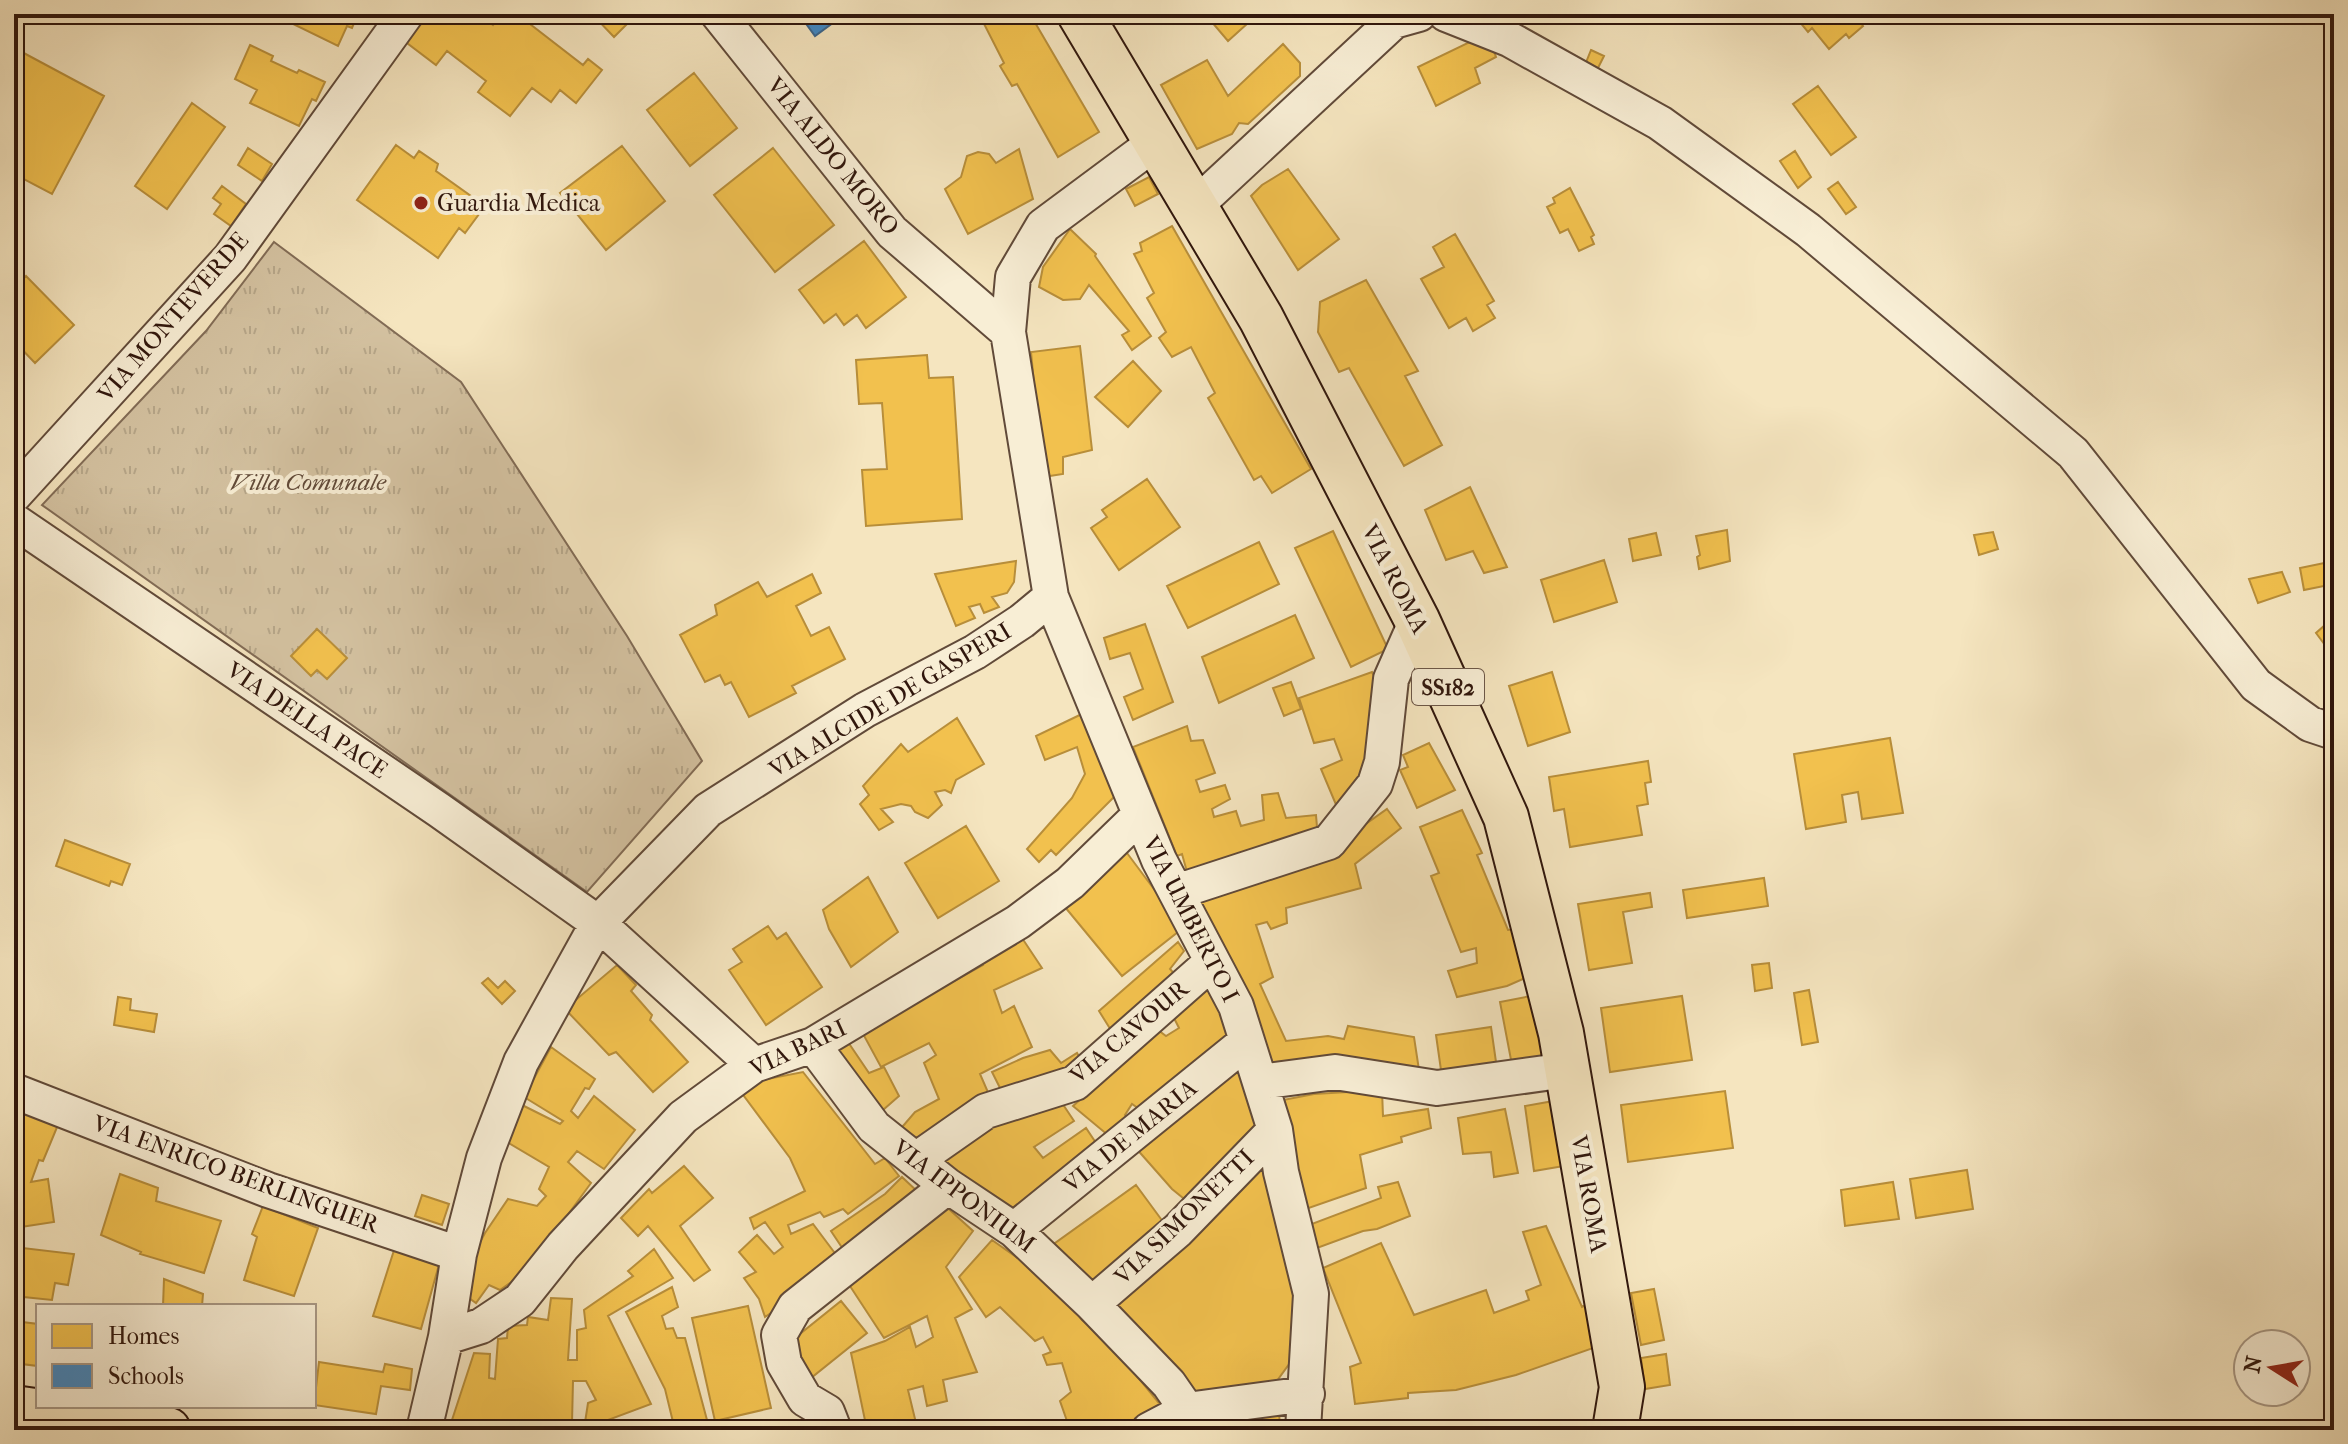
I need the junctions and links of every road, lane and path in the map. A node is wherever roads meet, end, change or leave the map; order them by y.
1 (406, 14) edge
2 (718, 14) edge
3 (1080, 14) edge
4 (1446, 14) edge
5 (1402, 16) edge
6 (1156, 142) junction
7 (1195, 206) junction
8 (1008, 332) junction
9 (14, 495) edge
10 (14, 521) edge
11 (1051, 597) junction
12 (1417, 620) junction
13 (2334, 732) edge
14 (1140, 815) junction
15 (1176, 892) junction
16 (598, 923) junction
17 (1212, 962) junction
18 (1246, 1042) junction
19 (813, 1045) junction
20 (754, 1065) junction
21 (1567, 1070) junction
22 (1260, 1082) junction
23 (14, 1091) edge
24 (1275, 1130) junction
25 (916, 1160) junction
26 (948, 1186) junction
27 (1014, 1230) junction
28 (459, 1254) junction
29 (1092, 1304) junction
30 (446, 1337) junction
31 (1307, 1394) junction
32 (14, 1408) edge
33 (1187, 1410) junction
34 (168, 1430) edge
35 (424, 1430) edge
36 (834, 1430) edge
37 (1149, 1430) edge
38 (1303, 1430) edge
39 (1615, 1430) edge

1 - 9 street, VIA MONTEVERDE
2 - 8 street, VIA ALDO MORO
3 - 6 main road, VIA ROMA / SS182
4 - 13 street
5 - 7 street
6 - 7 main road, VIA ROMA / SS182
6 - 8 street
7 - 12 main road, VIA ROMA / SS182
8 - 11 street
10 - 16 street, VIA DELLA PACE
11 - 14 street, VIA UMBERTO I
11 - 16 street, VIA ALCIDE DE GASPERI
12 - 15 street
12 - 21 main road, VIA ROMA / SS182
14 - 15 street, VIA UMBERTO I
14 - 19 street, VIA BARI
15 - 17 street, VIA UMBERTO I
16 - 20 street, VIA DELLA PACE
16 - 28 street, VIA ALCIDE DE GASPERI
17 - 18 street, VIA UMBERTO I
17 - 25 street, VIA CAVOUR
18 - 22 street, VIA UMBERTO I
18 - 27 street, VIA DE MARIA
19 - 20 street, VIA BARI
19 - 25 street, VIA IPPONIUM
20 - 30 street, VIA BARI
21 - 22 street
21 - 39 main road, VIA ROMA / SS182
22 - 24 street, VIA UMBERTO I
23 - 28 street, VIA ENRICO BERLINGUER
24 - 29 street, VIA SIMONETTI
24 - 31 street, VIA UMBERTO I
25 - 26 street, VIA IPPONIUM
26 - 27 street, VIA IPPONIUM
26 - 36 street
27 - 29 street, VIA IPPONIUM
28 - 30 street, VIA ALCIDE DE GASPERI
29 - 33 street, VIA IPPONIUM
30 - 35 street, VIA ALCIDE DE GASPERI
31 - 33 street
31 - 38 street, VIA UMBERTO I
32 - 34 main road
33 - 37 street

